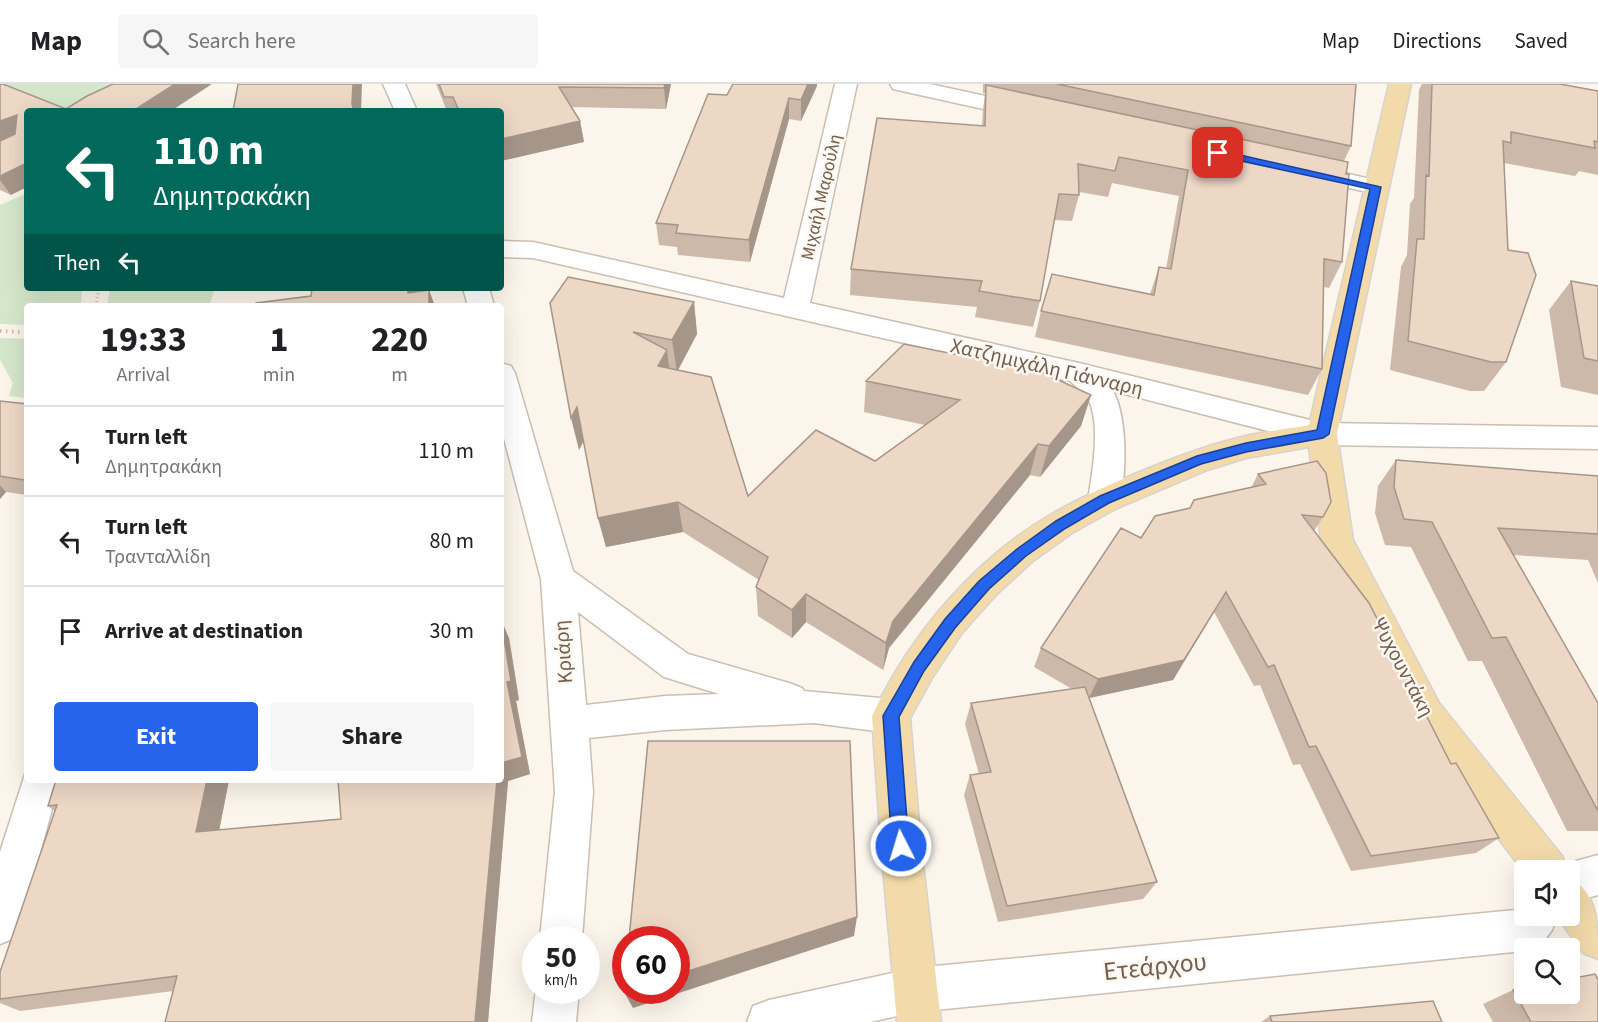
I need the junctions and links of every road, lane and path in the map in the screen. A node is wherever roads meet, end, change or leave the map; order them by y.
1 (394, 84) edge
2 (846, 84) edge
3 (901, 84) edge
4 (1400, 84) edge
5 (405, 108) edge
6 (1052, 117) edge
7 (1283, 167) edge
8 (1376, 187) junction
9 (504, 249) edge
10 (795, 309) junction
11 (0, 331) edge
12 (24, 332) edge
13 (1078, 373) junction
14 (504, 384) edge
15 (1323, 434) junction
16 (1598, 438) edge
17 (1104, 500) junction
18 (558, 579) junction
19 (814, 707) junction
20 (891, 716) junction
21 (568, 724) junction
22 (40, 783) edge
23 (1540, 860) edge
24 (1598, 875) edge
25 (1580, 879) edge
26 (1580, 913) edge
27 (0, 923) edge
28 (562, 926) edge
29 (1529, 926) edge
30 (1598, 938) edge
31 (556, 1004) edge
32 (917, 1006) edge
33 (554, 1022) edge
34 (769, 1022) edge

1 - 5 street
2 - 10 street, Μιχαήλ Μαρούλη
3 - 6 street
4 - 8 main road, Ψυχουντάκη
7 - 8 street
8 - 15 main road, Ψυχουντάκη
9 - 10 street, Χατζημιχάλη Γιάνναρη
10 - 13 street, Χατζημιχάλη Γιάνναρη
11 - 12 path
13 - 15 street, Χατζημιχάλη Γιάνναρη
13 - 17 street
14 - 18 street, Κριάρη
15 - 16 street, Χατζημιχάλη Γιάνναρη
15 - 17 main road
15 - 23 main road, Ψυχουντάκη
17 - 20 main road
18 - 19 street
18 - 21 street, Κριάρη
19 - 20 street
19 - 21 street
20 - 32 main road
21 - 28 street, Κριάρη
22 - 27 street
24 - 25 street
26 - 30 main road
29 - 32 street, Ετεάρχου
31 - 33 street
32 - 34 street, Ετεάρχου

